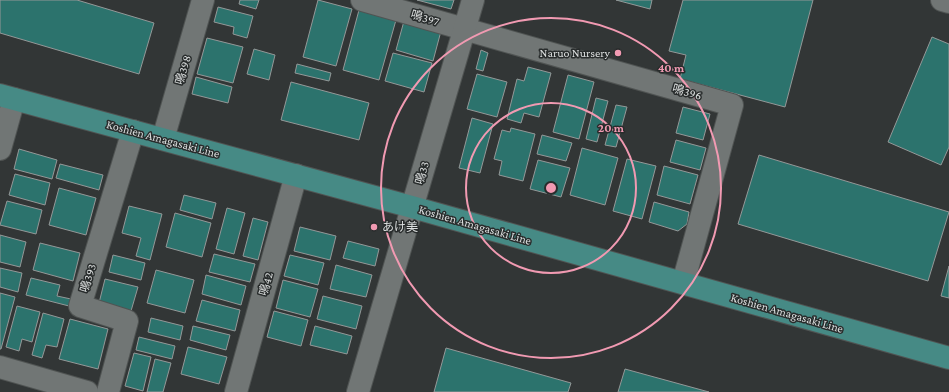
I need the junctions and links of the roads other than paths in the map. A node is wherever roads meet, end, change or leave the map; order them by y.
1 (203, 0) edge
2 (362, 0) edge
3 (473, 0) edge
4 (942, 0) edge
5 (949, 2) edge
6 (464, 29) junction
7 (7, 97) edge
8 (133, 131) junction
9 (163, 139) junction
10 (0, 149) edge
11 (296, 175) junction
12 (412, 207) junction
13 (683, 283) junction
14 (949, 358) edge
15 (0, 367) edge
16 (86, 392) edge
17 (108, 392) edge
18 (236, 392) edge
19 (358, 392) edge

1 - 9 street, 鳴398
2 - 6 street, 鳴397
3 - 6 street, 鳴33
4 - 5 street
6 - 12 street, 鳴33
6 - 13 street, 鳴396
7 - 8 main road, Koshien Amagasaki Line
7 - 10 street
8 - 9 main road, Koshien Amagasaki Line
8 - 17 street, 鳴393
9 - 11 main road, Koshien Amagasaki Line
11 - 12 main road, Koshien Amagasaki Line
11 - 18 street, 鳴42
12 - 13 main road, Koshien Amagasaki Line
12 - 19 street, 鳴33
13 - 14 main road, Koshien Amagasaki Line
15 - 16 street

